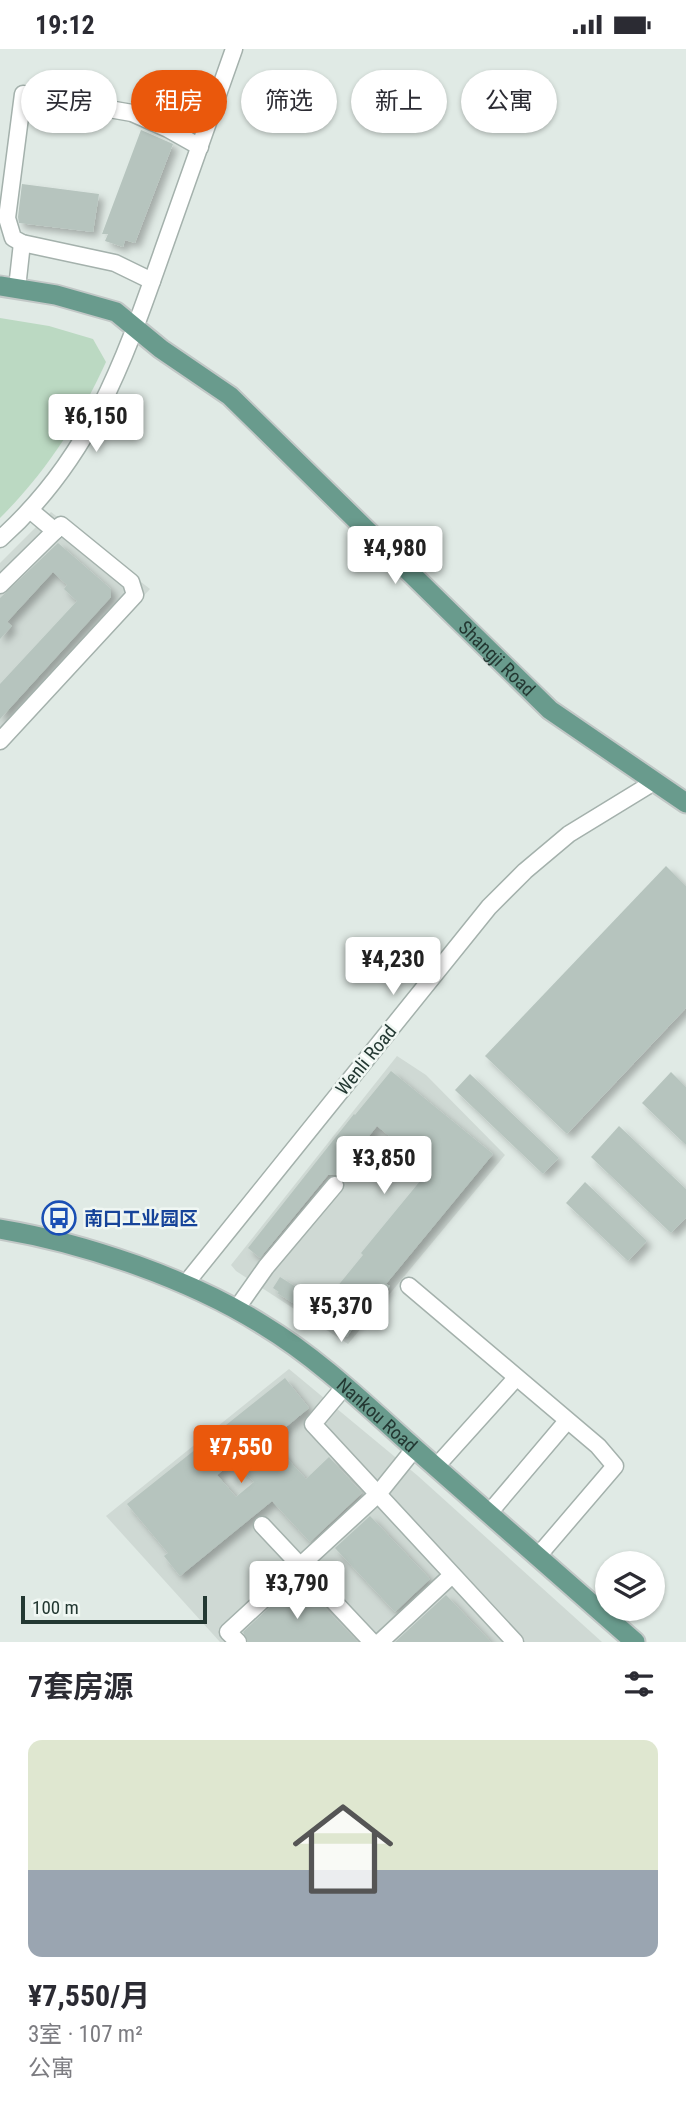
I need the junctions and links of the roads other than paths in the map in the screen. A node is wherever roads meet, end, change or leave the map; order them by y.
1 (234, 49) edge
2 (200, 147) junction
3 (22, 243) junction
4 (152, 281) junction
5 (8, 287) edge
6 (0, 299) edge
7 (135, 330) junction
8 (30, 510) junction
9 (55, 531) junction
10 (0, 539) edge
11 (0, 585) edge
12 (0, 741) edge
13 (654, 782) junction
14 (686, 787) edge
15 (686, 803) edge
16 (335, 1185) dead end
17 (0, 1219) edge
18 (0, 1229) edge
19 (191, 1277) junction
20 (409, 1286) dead end
21 (242, 1301) junction
22 (516, 1378) junction
23 (345, 1387) junction
24 (567, 1421) junction
25 (415, 1448) junction
26 (443, 1459) junction
27 (378, 1494) junction
28 (495, 1506) junction
29 (262, 1525) dead end
30 (544, 1549) junction
31 (300, 1565) junction
32 (453, 1575) junction
33 (595, 1594) edge
34 (627, 1621) edge
35 (238, 1642) edge
36 (372, 1642) edge
37 (380, 1642) edge
38 (515, 1642) edge
39 (635, 1642) edge
40 (651, 1642) edge

1 - 2 street
2 - 3 street
2 - 4 street
3 - 4 street
3 - 5 street
4 - 7 street
5 - 7 main road, Shangji Road
6 - 7 main road, Shangji Road
7 - 8 street
7 - 13 main road, Shangji Road
7 - 14 main road, Shangji Road
8 - 9 street
8 - 10 street
9 - 11 street
9 - 12 street
13 - 15 main road, Shangji Road
13 - 19 street, Wenli Road
16 - 21 street
17 - 19 main road, Nankou Road
18 - 23 main road, Nankou Road
19 - 21 main road, Nankou Road
20 - 22 street
21 - 26 main road, Nankou Road
22 - 24 street
22 - 26 street
23 - 25 main road, Nankou Road
23 - 27 street
24 - 28 street
24 - 30 street
25 - 27 street
25 - 39 main road, Nankou Road
26 - 28 main road, Nankou Road
27 - 31 street
27 - 32 street
28 - 30 main road, Nankou Road
29 - 31 street
30 - 33 main road, Nankou Road
31 - 35 street
31 - 36 street
32 - 37 street
32 - 38 street
34 - 40 main road

